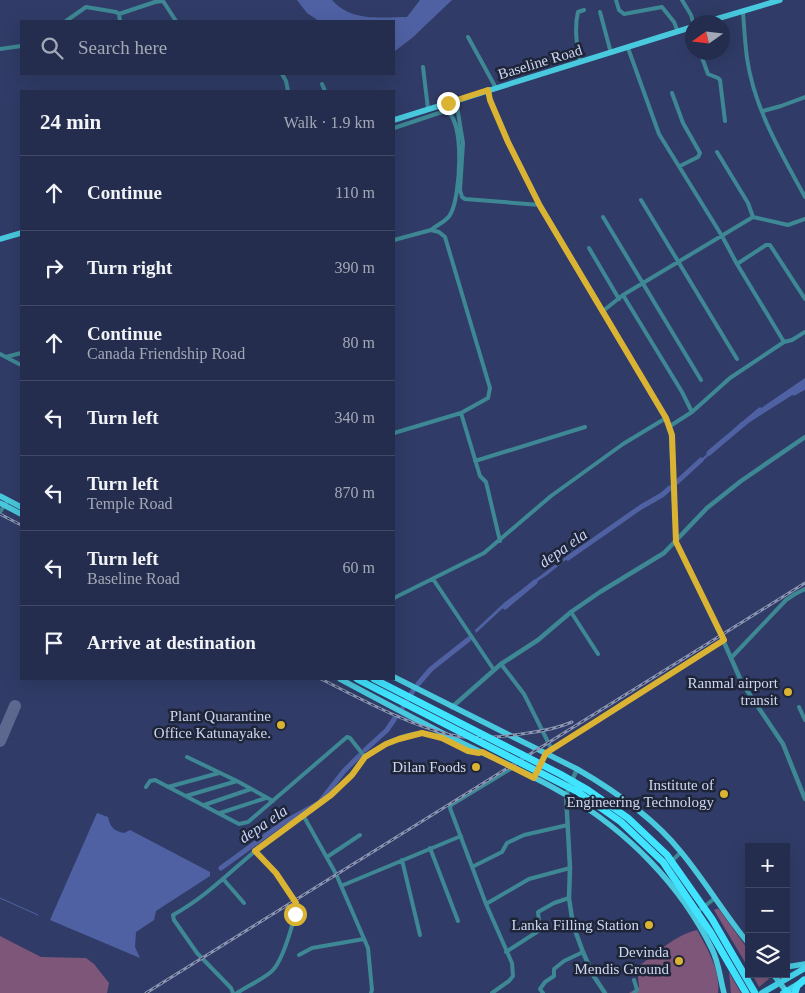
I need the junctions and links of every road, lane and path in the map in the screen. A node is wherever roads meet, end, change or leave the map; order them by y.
1 (616, 0) edge
2 (682, 0) edge
3 (780, 0) edge
4 (584, 10) dead end
5 (743, 11) junction
6 (600, 12) dead end
7 (119, 14) junction
8 (691, 15) edge
9 (730, 15) edge
10 (67, 20) edge
11 (120, 20) edge
12 (175, 20) edge
13 (685, 29) edge
14 (678, 32) junction
15 (468, 37) dead end
16 (20, 46) edge
17 (628, 48) junction
18 (0, 49) edge
19 (611, 53) junction
20 (703, 60) edge
21 (580, 62) junction
22 (423, 67) dead end
23 (283, 75) edge
24 (322, 84) dead end
25 (496, 88) junction
26 (288, 90) edge
27 (325, 90) edge
28 (488, 90) junction
29 (672, 93) dead end
30 (805, 98) edge
31 (456, 100) junction
32 (428, 109) junction
33 (763, 111) junction
34 (395, 120) edge
35 (726, 120) dead end
36 (395, 128) edge
37 (717, 152) dead end
38 (680, 166) junction
39 (805, 197) edge
40 (641, 200) dead end
41 (540, 206) junction
42 (603, 217) dead end
43 (752, 217) junction
44 (805, 219) edge
45 (431, 230) junction
46 (20, 233) edge
47 (722, 236) junction
48 (0, 240) edge
49 (395, 240) edge
50 (589, 248) dead end
51 (678, 263) junction
52 (737, 264) junction
53 (643, 284) junction
54 (623, 295) junction
55 (619, 299) junction
56 (805, 299) edge
57 (603, 311) junction
58 (805, 332) edge
59 (784, 342) junction
60 (20, 353) edge
61 (0, 354) edge
62 (6, 357) junction
63 (737, 359) dead end
64 (20, 364) edge
65 (701, 380) dead end
66 (692, 412) junction
67 (461, 413) junction
68 (666, 418) junction
69 (670, 426) junction
70 (585, 427) dead end
71 (395, 433) edge
72 (805, 437) edge
73 (475, 461) junction
74 (0, 496) edge
75 (4, 503) edge
76 (20, 506) edge
77 (0, 512) edge
78 (20, 513) edge
79 (500, 541) junction
80 (676, 542) junction
81 (433, 578) junction
82 (805, 589) edge
83 (395, 597) edge
84 (571, 612) junction
85 (724, 640) junction
86 (598, 654) dead end
87 (731, 658) junction
88 (501, 664) junction
89 (494, 670) junction
90 (395, 678) edge
91 (342, 680) edge
92 (359, 680) edge
93 (376, 680) edge
94 (452, 707) junction
95 (799, 707) dead end
96 (805, 720) edge
97 (482, 752) junction
98 (549, 752) junction
99 (187, 757) dead end
100 (365, 757) junction
101 (512, 768) junction
102 (576, 769) junction
103 (220, 773) junction
104 (534, 778) junction
105 (237, 781) junction
106 (168, 787) junction
107 (146, 788) dead end
108 (252, 789) junction
109 (566, 795) junction
110 (186, 796) junction
111 (266, 798) junction
112 (805, 799) edge
113 (273, 802) junction
114 (204, 805) junction
115 (220, 813) junction
116 (303, 815) junction
117 (568, 825) junction
118 (360, 834) dead end
119 (461, 836) junction
120 (430, 848) junction
121 (255, 851) junction
122 (681, 852) junction
123 (327, 857) junction
124 (402, 860) junction
125 (472, 866) junction
126 (570, 868) junction
127 (661, 873) junction
128 (224, 880) junction
129 (341, 886) junction
130 (569, 898) junction
131 (716, 898) junction
132 (244, 903) dead end
133 (486, 904) junction
134 (693, 916) junction
135 (458, 921) dead end
136 (420, 935) dead end
137 (364, 939) junction
138 (745, 940) edge
139 (506, 952) junction
140 (583, 952) junction
141 (299, 955) dead end
142 (790, 966) edge
143 (805, 966) edge
144 (776, 978) edge
145 (634, 980) dead end
146 (780, 982) junction
147 (805, 982) edge
148 (786, 992) edge
149 (233, 993) edge
150 (237, 993) edge
151 (371, 993) edge
152 (492, 993) edge
153 (543, 993) edge
154 (605, 993) edge
155 (634, 993) edge
156 (723, 993) edge
157 (746, 993) edge
158 (755, 993) edge
159 (762, 993) edge
160 (795, 993) edge

1 - 14 street
2 - 8 street
3 - 5 main road
4 - 21 street
5 - 9 main road
5 - 33 street
6 - 19 street
7 - 10 street
7 - 11 street
7 - 12 street
13 - 14 main road, Baseline Road
14 - 17 main road, Baseline Road
15 - 25 street
16 - 18 street
17 - 19 main road, Baseline Road
17 - 38 street
19 - 21 main road, Baseline Road
20 - 35 street
21 - 25 main road, Baseline Road
22 - 32 street
23 - 26 street
24 - 27 street
25 - 28 main road, Baseline Road
28 - 31 main road, Baseline Road
28 - 41 street
29 - 38 street
30 - 33 street
31 - 32 main road, Baseline Road
31 - 41 street
32 - 34 main road, Baseline Road
33 - 39 street
36 - 45 street
37 - 43 street
38 - 47 street
40 - 51 street
41 - 57 street
42 - 53 street
43 - 44 street
43 - 47 street
45 - 49 street
45 - 67 street
46 - 48 main road
47 - 51 street
47 - 52 street
50 - 55 street
51 - 53 street
51 - 63 street
52 - 56 street
52 - 59 street
53 - 54 street
53 - 65 street
54 - 55 street
54 - 66 street
55 - 57 street
57 - 68 street
58 - 59 street
59 - 66 street
60 - 62 street
61 - 62 street
62 - 64 street
66 - 69 street
67 - 71 street
67 - 73 street
68 - 69 street
68 - 79 street
69 - 80 street
70 - 73 street
72 - 80 street
73 - 79 street
74 - 75 main road
75 - 76 main road
75 - 77 street
75 - 78 main road
79 - 81 street
80 - 84 street
80 - 85 street
81 - 83 street
81 - 89 street
82 - 87 street
84 - 86 street
84 - 88 street
85 - 87 street
85 - 98 street
87 - 112 street
88 - 89 street
88 - 98 street
89 - 94 street
90 - 94 main road
91 - 97 main road
92 - 157 highway, bridge
93 - 158 highway, bridge
94 - 98 main road
95 - 96 street
97 - 100 street
97 - 101 main road
98 - 102 main road
98 - 104 street
99 - 103 street
100 - 113 street
100 - 116 street
101 - 104 main road
101 - 119 street
102 - 109 street
102 - 122 main road
103 - 105 street
103 - 106 street
104 - 109 main road
105 - 108 street
105 - 110 street
106 - 107 street
106 - 110 street
108 - 111 street
108 - 114 street
109 - 117 street
109 - 127 main road
110 - 114 street
111 - 113 street
111 - 115 street
113 - 115 street
114 - 115 street
116 - 121 street
116 - 123 street
117 - 125 street
117 - 126 street
118 - 123 street
119 - 120 street
119 - 125 street
120 - 124 street
120 - 135 street
121 - 128 street
121 - 150 street
122 - 127 street
122 - 131 main road
123 - 129 street
124 - 129 street
124 - 136 street
125 - 133 street
126 - 130 street
126 - 133 street
127 - 134 main road
128 - 132 street
128 - 149 street
129 - 137 street
130 - 139 street
130 - 140 street
131 - 134 street
131 - 138 main road
133 - 139 street
134 - 156 main road
137 - 141 street
137 - 151 street
139 - 152 street
140 - 153 street
140 - 154 street
142 - 143 main road
143 - 146 highway
144 - 146 main road
145 - 155 street
146 - 148 main road
146 - 159 highway
147 - 148 highway
147 - 160 highway

